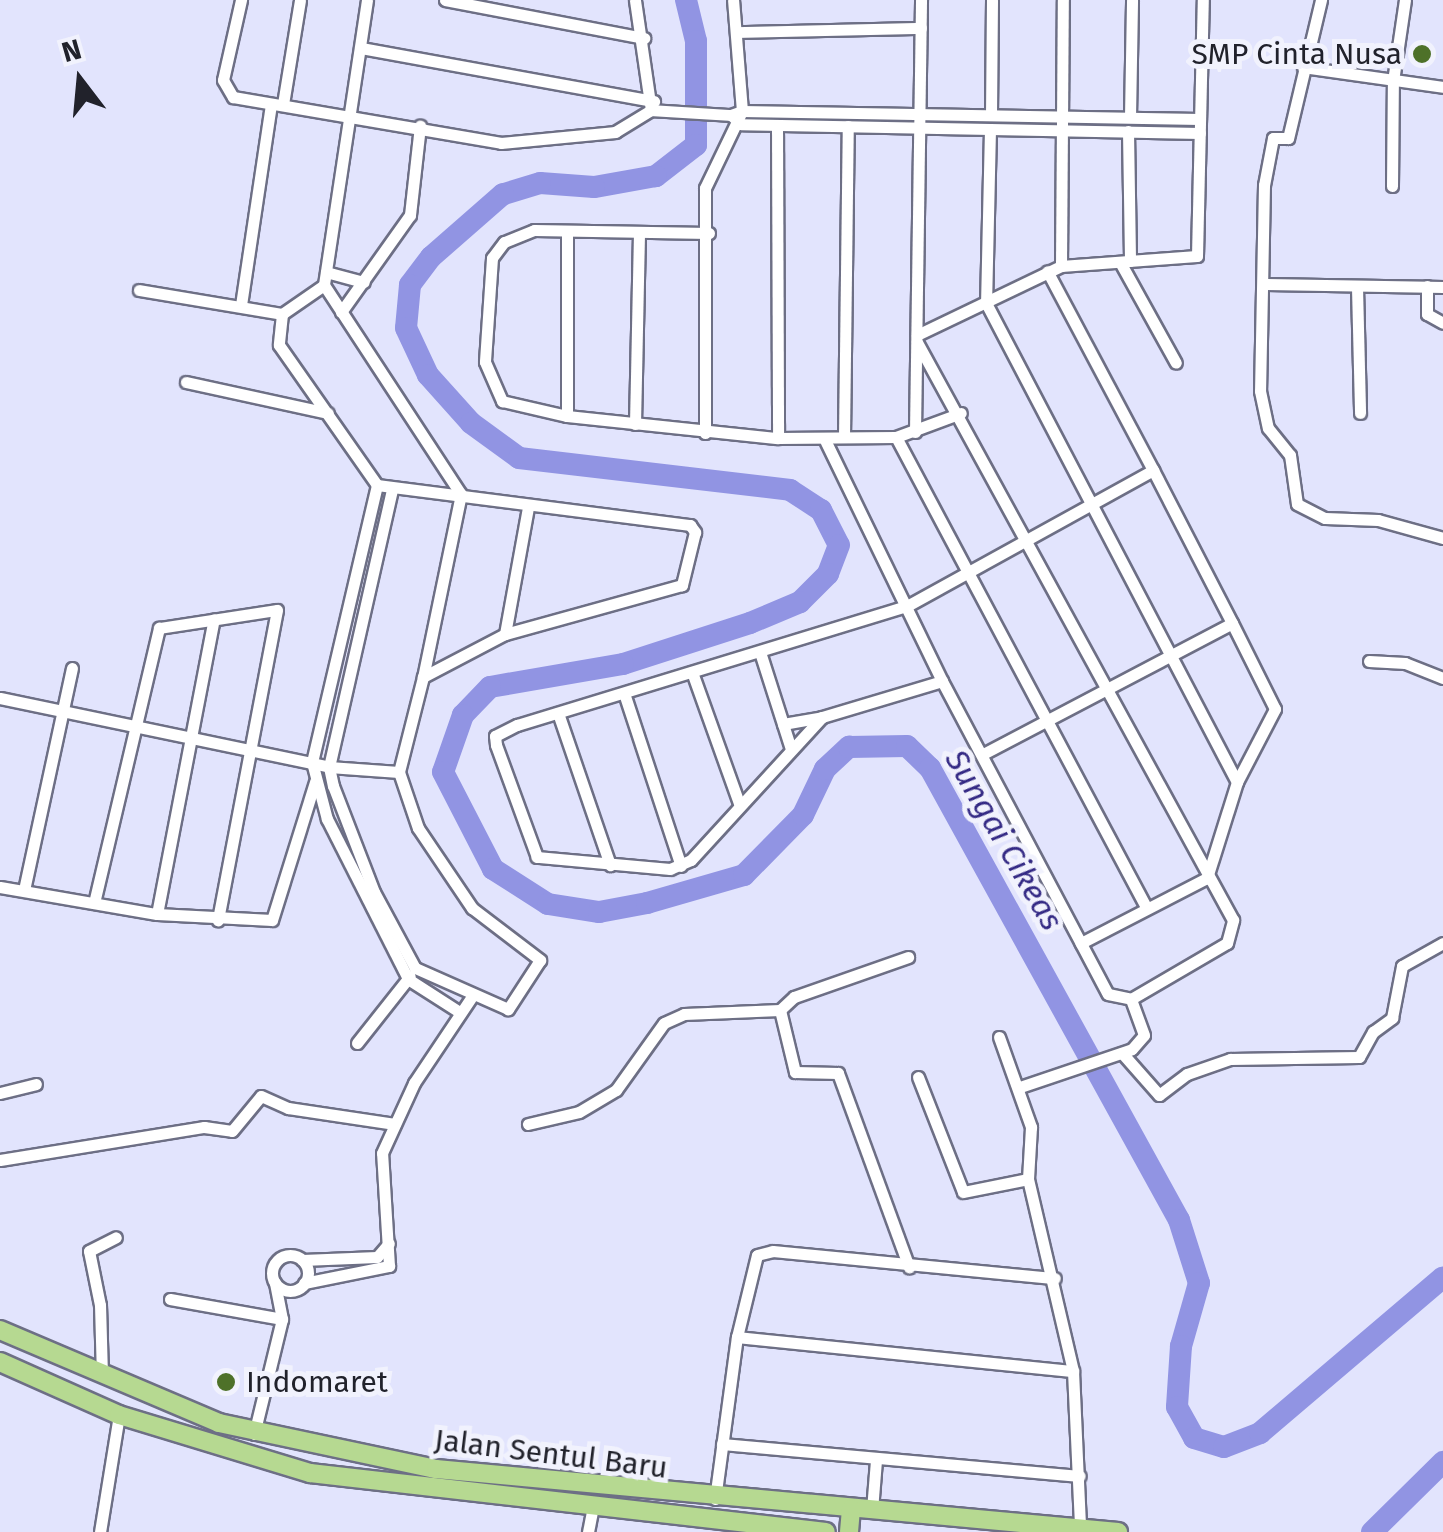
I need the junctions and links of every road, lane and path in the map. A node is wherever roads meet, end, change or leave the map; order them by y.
1 (241, 0) edge
2 (300, 0) edge
3 (367, 0) edge
4 (446, 0) edge
5 (635, 0) edge
6 (733, 0) edge
7 (921, 0) edge
8 (992, 0) edge
9 (1062, 0) edge
10 (1132, 0) edge
11 (1203, 0) edge
12 (1321, 0) edge
13 (1405, 0) edge
14 (921, 28) junction
15 (740, 32) junction
16 (644, 38) junction
17 (361, 48) junction
18 (1303, 67) junction
19 (1392, 81) junction
20 (1443, 87) edge
21 (277, 104) junction
22 (652, 106) junction
23 (354, 113) junction
24 (921, 114) junction
25 (991, 115) junction
26 (1062, 116) junction
27 (738, 117) junction
28 (1200, 119) junction
29 (1129, 124) junction
30 (777, 125) junction
31 (420, 126) junction
32 (848, 126) junction
33 (921, 128) junction
34 (990, 129) junction
35 (1062, 130) junction
36 (1200, 133) junction
37 (1392, 186) dead end
38 (567, 232) junction
39 (639, 233) junction
40 (708, 233) junction
41 (1125, 262) junction
42 (1061, 266) junction
43 (326, 272) junction
44 (1046, 272) junction
45 (364, 282) junction
46 (1266, 284) junction
47 (324, 285) junction
48 (1427, 286) junction
49 (1356, 287) junction
50 (1443, 287) edge
51 (139, 290) dead end
52 (986, 302) junction
53 (241, 305) junction
54 (341, 312) junction
55 (282, 314) junction
56 (1443, 322) edge
57 (917, 339) junction
58 (1176, 363) dead end
59 (186, 382) dead end
60 (1360, 412) dead end
61 (961, 413) junction
62 (328, 414) junction
63 (566, 416) junction
64 (635, 424) junction
65 (916, 432) junction
66 (705, 433) junction
67 (844, 436) junction
68 (896, 437) junction
69 (778, 438) junction
70 (824, 438) junction
71 (1153, 470) junction
72 (377, 485) junction
73 (392, 489) junction
74 (460, 494) junction
75 (1090, 504) junction
76 (528, 506) junction
77 (1027, 538) junction
78 (1443, 538) edge
79 (966, 571) junction
80 (906, 606) junction
81 (214, 619) junction
82 (1232, 623) junction
83 (505, 634) junction
84 (760, 652) junction
85 (1168, 658) junction
86 (1369, 661) dead end
87 (72, 668) dead end
88 (692, 672) junction
89 (423, 676) junction
90 (1443, 678) edge
91 (942, 681) junction
92 (1107, 689) junction
93 (624, 693) junction
94 (0, 699) edge
95 (66, 711) junction
96 (558, 713) junction
97 (822, 716) junction
98 (1046, 722) junction
99 (783, 724) junction
100 (136, 726) junction
101 (192, 738) junction
102 (791, 750) junction
103 (252, 752) junction
104 (982, 754) junction
105 (312, 762) junction
106 (329, 767) junction
107 (399, 772) junction
108 (316, 779) junction
109 (1238, 782) junction
110 (740, 806) junction
111 (326, 819) junction
112 (304, 822) junction
113 (610, 866) junction
114 (681, 866) junction
115 (1207, 878) junction
116 (0, 887) edge
117 (24, 890) junction
118 (94, 903) junction
119 (1146, 907) junction
120 (157, 914) junction
121 (218, 920) junction
122 (1081, 943) junction
123 (1443, 943) edge
124 (908, 956) dead end
125 (412, 974) junction
126 (471, 998) junction
127 (1131, 999) junction
128 (780, 1010) junction
129 (458, 1011) junction
130 (1000, 1037) dead end
131 (357, 1043) dead end
132 (1118, 1054) junction
133 (918, 1078) dead end
134 (36, 1084) dead end
135 (1020, 1087) junction
136 (0, 1094) edge
137 (395, 1124) junction
138 (528, 1124) dead end
139 (0, 1160) edge
140 (1028, 1180) junction
141 (116, 1237) dead end
142 (389, 1244) junction
143 (302, 1260) junction
144 (909, 1267) junction
145 (1055, 1278) junction
146 (275, 1283) junction
147 (302, 1285) junction
148 (170, 1298) dead end
149 (282, 1319) junction
150 (0, 1330) edge
151 (736, 1337) junction
152 (0, 1362) edge
153 (1073, 1371) junction
154 (102, 1376) junction
155 (118, 1415) junction
156 (254, 1434) junction
157 (722, 1444) junction
158 (876, 1460) junction
159 (1080, 1476) junction
160 (435, 1477) junction
161 (566, 1495) junction
162 (714, 1499) junction
163 (593, 1506) junction
164 (851, 1509) junction
165 (876, 1511) junction
166 (1080, 1525) junction
167 (706, 1526) edge
168 (100, 1532) edge
169 (588, 1532) edge
170 (826, 1532) edge
171 (849, 1532) edge
172 (879, 1532) edge
173 (1118, 1532) edge

1 - 21 street
2 - 21 street
3 - 17 street
4 - 16 street
5 - 16 street
6 - 15 street
7 - 14 street
8 - 25 street
9 - 26 street
10 - 29 street
11 - 28 street
12 - 18 street
13 - 19 street
14 - 15 street
14 - 24 street
15 - 27 street
16 - 22 street
17 - 22 street
17 - 23 street
18 - 19 street
18 - 46 street
19 - 20 street
19 - 37 street
21 - 23 street
21 - 53 street
22 - 27 street
22 - 31 street
23 - 31 street
23 - 43 street
24 - 25 street
24 - 27 street
24 - 33 street
25 - 26 street
26 - 29 street
26 - 35 street
27 - 30 street
27 - 40 street
28 - 29 street
28 - 36 street
29 - 35 street
29 - 36 street
29 - 41 street
30 - 32 street
30 - 69 street
31 - 45 street
32 - 33 street
32 - 67 street
33 - 34 street
33 - 57 street
34 - 35 street
34 - 52 street
35 - 42 street
36 - 41 street
38 - 39 street
38 - 63 street
38 - 63 street
39 - 40 street
39 - 64 street
40 - 66 street
41 - 42 street
41 - 58 street
42 - 44 street
43 - 45 street
43 - 47 street
44 - 52 street
44 - 71 street
45 - 54 street
46 - 49 street
46 - 78 street
47 - 54 street
47 - 55 street
48 - 49 street
48 - 50 street
48 - 56 street
49 - 60 street
51 - 53 street
52 - 57 street
52 - 75 street
53 - 55 street
54 - 74 street
55 - 62 street
57 - 61 street
57 - 65 street
59 - 62 street
61 - 65 street
61 - 77 street
62 - 72 street
63 - 64 street
64 - 66 street
65 - 68 street
66 - 69 street
67 - 68 street
67 - 70 street
68 - 79 street
69 - 70 street
70 - 80 street
71 - 75 street
71 - 82 street
72 - 73 street
72 - 105 street
73 - 74 street
73 - 106 street
74 - 76 street
74 - 89 street
75 - 77 street
75 - 85 street
76 - 83 street
76 - 83 street
77 - 79 street
77 - 92 street
79 - 80 street
79 - 98 street
80 - 84 street
80 - 91 street
81 - 100 street
81 - 101 street
81 - 103 street
82 - 85 street
82 - 109 street
83 - 89 street
84 - 88 street
84 - 99 street
85 - 92 street
85 - 109 street
86 - 90 street
87 - 95 street
88 - 93 street
88 - 110 street
89 - 107 street
91 - 97 street
91 - 104 street
92 - 98 street
92 - 115 street
93 - 96 street
93 - 114 street
94 - 95 street
95 - 100 street
95 - 117 street
96 - 113 street
96 - 113 street
97 - 99 street
97 - 102 street
98 - 104 street
98 - 119 street
99 - 102 street
100 - 101 street
100 - 118 street
101 - 103 street
101 - 120 street
102 - 110 street
103 - 105 street
103 - 121 street
104 - 122 street
105 - 106 street
105 - 108 street
106 - 107 street
106 - 125 street
107 - 126 street
108 - 111 street
108 - 112 street
109 - 115 street
110 - 114 street
111 - 112 street
111 - 125 street
112 - 121 street
113 - 114 street
115 - 119 street
115 - 127 street
116 - 117 street
117 - 118 street
118 - 120 street
119 - 122 street
120 - 121 street
122 - 127 street
123 - 132 street
124 - 128 street
125 - 126 street
125 - 129 street
125 - 131 street
126 - 129 street
127 - 132 street
128 - 138 street
128 - 144 street
129 - 137 street
130 - 135 street
132 - 135 street
133 - 140 street
134 - 136 street
135 - 140 street
137 - 139 street
137 - 142 street
140 - 145 street
141 - 154 street
142 - 143 street
142 - 147 street
143 - 146 street
143 - 147 street
144 - 145 street
144 - 151 street
145 - 153 street
146 - 147 street
146 - 149 street
147 - 149 street
148 - 149 street
149 - 156 street
150 - 154 main road, Jalan Sentul Baru
151 - 153 street
151 - 157 street
152 - 155 main road, Jalan Sentul Baru
153 - 159 street
154 - 156 main road, Jalan Sentul Baru
155 - 160 main road, Jalan Sentul Baru
155 - 168 street
156 - 160 main road, Jalan Sentul Baru
157 - 158 street
157 - 162 street
158 - 159 street
158 - 165 street
159 - 166 street
160 - 161 main road, Jalan Sentul Baru
161 - 162 main road, Jalan Sentul Baru
161 - 163 main road, Jalan Sentul Baru
162 - 164 main road, Jalan Sentul Baru
163 - 167 main road, Jalan Sentul Baru
163 - 169 street
164 - 165 main road, Jalan Sentul Baru
164 - 171 main road
165 - 166 main road, Jalan Sentul Baru
165 - 172 main road
166 - 173 main road, Jalan Sentul Baru
167 - 170 main road, Jalan Sentul Baru

